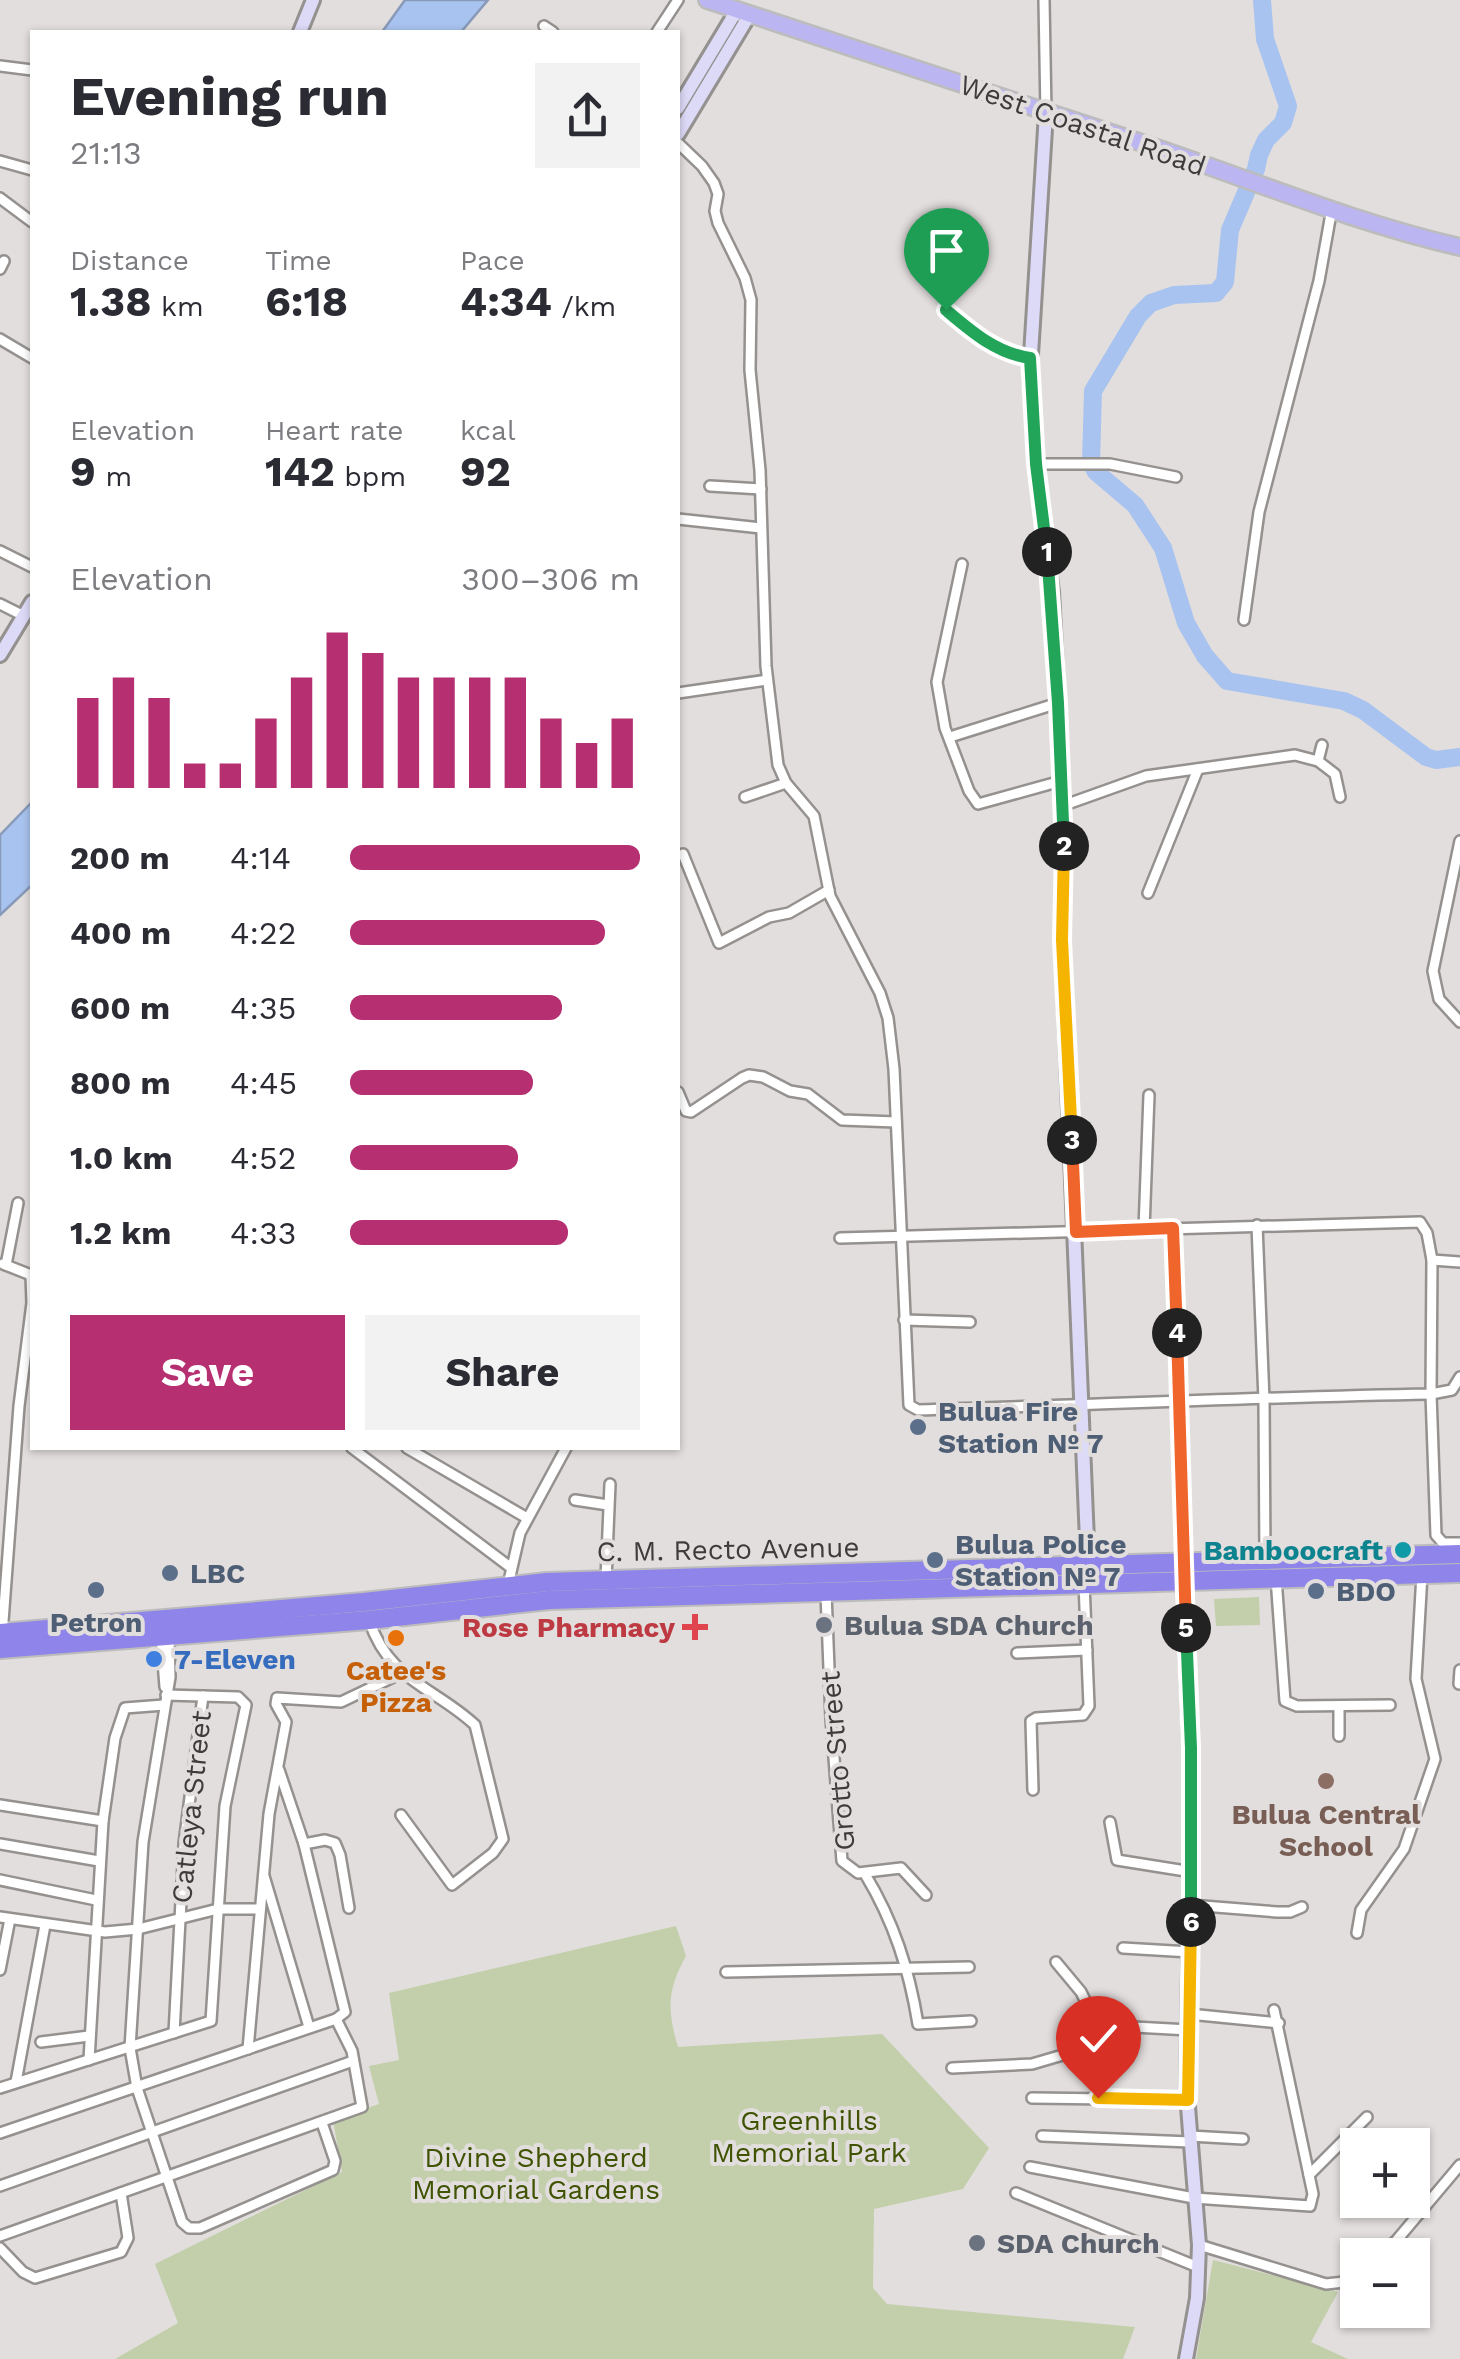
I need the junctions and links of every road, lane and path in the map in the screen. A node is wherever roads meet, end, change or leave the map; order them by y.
1 (313, 0) edge
2 (678, 0) edge
3 (708, 0) edge
4 (1044, 0) edge
5 (744, 12) junction
6 (301, 30) edge
7 (658, 30) edge
8 (0, 66) edge
9 (30, 70) edge
10 (680, 105) edge
11 (1046, 112) junction
12 (680, 130) edge
13 (680, 146) edge
14 (0, 161) edge
15 (30, 169) edge
16 (0, 198) edge
17 (1332, 208) junction
18 (30, 220) edge
19 (1460, 248) edge
20 (946, 310) dead end
21 (0, 339) edge
22 (30, 357) edge
23 (1030, 358) junction
24 (1036, 464) junction
25 (1176, 477) dead end
26 (710, 486) dead end
27 (761, 489) junction
28 (680, 519) edge
29 (761, 528) junction
30 (0, 551) edge
31 (962, 564) dead end
32 (30, 566) edge
33 (0, 604) edge
34 (30, 606) edge
35 (24, 616) junction
36 (1244, 620) dead end
37 (0, 654) edge
38 (767, 680) junction
39 (680, 694) edge
40 (1058, 703) junction
41 (950, 736) junction
42 (1322, 745) dead end
43 (1318, 761) junction
44 (1198, 769) junction
45 (1061, 781) junction
46 (786, 784) junction
47 (745, 796) dead end
48 (1340, 798) dead end
49 (1062, 806) junction
50 (1460, 841) edge
51 (683, 854) dead end
52 (829, 890) junction
53 (1148, 892) dead end
54 (1460, 1022) edge
55 (1149, 1095) dead end
56 (680, 1096) edge
57 (896, 1122) junction
58 (18, 1203) dead end
59 (1257, 1225) junction
60 (1173, 1228) junction
61 (1144, 1229) junction
62 (1076, 1232) junction
63 (902, 1236) junction
64 (840, 1238) dead end
65 (1432, 1260) junction
66 (1460, 1262) edge
67 (3, 1264) edge
68 (30, 1273) edge
69 (904, 1320) junction
70 (30, 1321) edge
71 (970, 1322) dead end
72 (1460, 1377) edge
73 (1431, 1394) junction
74 (1179, 1399) junction
75 (1264, 1400) junction
76 (1083, 1405) junction
77 (354, 1450) edge
78 (410, 1450) edge
79 (565, 1450) edge
80 (610, 1484) dead end
81 (575, 1500) dead end
82 (608, 1504) junction
83 (527, 1518) junction
84 (1460, 1543) edge
85 (1460, 1554) edge
86 (1264, 1560) junction
87 (1413, 1568) junction
88 (1183, 1572) junction
89 (1460, 1572) edge
90 (1086, 1574) junction
91 (509, 1576) junction
92 (1276, 1578) junction
93 (606, 1579) junction
94 (825, 1583) junction
95 (367, 1611) junction
96 (165, 1636) junction
97 (1, 1641) edge
98 (1086, 1650) junction
99 (1018, 1653) dead end
100 (1460, 1670) edge
101 (404, 1672) junction
102 (1459, 1684) edge
103 (204, 1696) junction
104 (165, 1700) junction
105 (1390, 1704) dead end
106 (1340, 1706) junction
107 (1339, 1736) dead end
108 (279, 1770) junction
109 (1033, 1790) dead end
110 (0, 1805) edge
111 (401, 1815) dead end
112 (103, 1821) junction
113 (1110, 1822) dead end
114 (0, 1844) edge
115 (304, 1844) junction
116 (100, 1861) junction
117 (263, 1871) junction
118 (1192, 1872) junction
119 (865, 1874) junction
120 (0, 1880) edge
121 (926, 1894) dead end
122 (96, 1900) junction
123 (1191, 1905) junction
124 (1302, 1907) dead end
125 (349, 1908) dead end
126 (218, 1909) junction
127 (260, 1909) junction
128 (178, 1917) junction
129 (5, 1918) edge
130 (46, 1925) junction
131 (138, 1929) junction
132 (94, 1932) junction
133 (1357, 1933) dead end
134 (1124, 1948) dead end
135 (1190, 1952) junction
136 (1056, 1962) dead end
137 (969, 1967) dead end
138 (907, 1968) junction
139 (0, 1970) edge
140 (726, 1972) dead end
141 (1274, 2010) dead end
142 (1189, 2014) junction
143 (336, 2019) junction
144 (970, 2021) dead end
145 (1280, 2023) junction
146 (309, 2026) junction
147 (1189, 2030) junction
148 (174, 2033) junction
149 (1100, 2033) junction
150 (89, 2036) junction
151 (41, 2042) dead end
152 (130, 2048) junction
153 (248, 2049) junction
154 (89, 2060) junction
155 (353, 2062) junction
156 (952, 2068) dead end
157 (16, 2082) junction
158 (0, 2088) edge
159 (137, 2088) junction
160 (1032, 2098) dead end
161 (1188, 2100) junction
162 (1367, 2117) dead end
163 (322, 2123) junction
164 (151, 2132) junction
165 (0, 2133) edge
166 (1042, 2136) dead end
167 (1190, 2139) junction
168 (1243, 2139) dead end
169 (1460, 2165) edge
170 (1030, 2167) dead end
171 (1309, 2176) junction
172 (167, 2178) junction
173 (0, 2186) edge
174 (122, 2193) junction
175 (1016, 2193) dead end
176 (1194, 2198) junction
177 (0, 2236) edge
178 (1399, 2238) edge
179 (1199, 2245) junction
180 (0, 2248) edge
181 (1198, 2267) junction
182 (1340, 2282) edge
183 (1186, 2359) edge

1 - 6 street
2 - 7 street
3 - 5 main road, West Coastal Road
4 - 11 street
5 - 10 street
5 - 11 main road, West Coastal Road
5 - 12 street
8 - 9 street
11 - 17 main road, West Coastal Road
11 - 23 street
13 - 27 street
14 - 15 street
16 - 18 street
17 - 19 main road, West Coastal Road
17 - 36 street
20 - 23 street
21 - 22 street
23 - 24 street
24 - 25 street
24 - 40 street
26 - 27 street
27 - 29 street
28 - 29 street
29 - 38 street
30 - 32 street
31 - 41 street
33 - 35 street
34 - 35 street
35 - 37 street
38 - 39 street
38 - 46 street
40 - 41 street
40 - 45 street
41 - 45 street
42 - 43 street
43 - 44 street
43 - 48 street
44 - 49 street
44 - 53 street
45 - 49 street
46 - 47 street
46 - 52 street
49 - 62 street
50 - 54 street
51 - 52 street
52 - 57 street
55 - 61 street
56 - 57 street
57 - 63 street
58 - 67 street
59 - 60 street
59 - 65 street
59 - 75 street
60 - 61 street
60 - 74 street
61 - 62 street
62 - 63 street
62 - 76 street
63 - 64 street
63 - 69 street
65 - 66 street
65 - 73 street
67 - 68 street
69 - 71 street
69 - 76 street
70 - 97 street
72 - 73 street
73 - 75 street
73 - 84 street
74 - 75 street
74 - 76 street
74 - 88 street
75 - 86 street
76 - 90 street
77 - 91 street
78 - 83 street
79 - 83 street
80 - 82 street
81 - 82 street
82 - 93 street
83 - 91 street
85 - 87 highway, C. M. Recto Avenue
86 - 87 highway, C. M. Recto Avenue
86 - 88 highway, C. M. Recto Avenue
87 - 89 highway, C. M. Recto Avenue
87 - 92 highway, C. M. Recto Avenue
87 - 133 street
88 - 90 highway, C. M. Recto Avenue
88 - 92 highway, C. M. Recto Avenue
88 - 118 street
90 - 94 highway, C. M. Recto Avenue
90 - 98 street
91 - 93 highway, C. M. Recto Avenue
91 - 95 highway, C. M. Recto Avenue
92 - 106 street
93 - 94 highway, C. M. Recto Avenue
94 - 95 highway, C. M. Recto Avenue
94 - 119 street, Grotto Street
95 - 96 highway, C. M. Recto Avenue
95 - 97 highway, C. M. Recto Avenue
95 - 101 street
96 - 97 highway, C. M. Recto Avenue
96 - 104 street
98 - 99 street
98 - 109 street
100 - 102 street
101 - 108 street
101 - 111 street
103 - 104 street
103 - 126 street
103 - 128 street, Catleya Street
104 - 112 street
104 - 131 street
105 - 106 street
106 - 107 street
108 - 115 street
108 - 117 street
110 - 112 street
112 - 116 street
113 - 118 street
114 - 116 street
115 - 125 street
115 - 143 street
116 - 122 street
117 - 127 street
117 - 146 street
118 - 123 street
119 - 121 street
119 - 138 street, Grotto Street
120 - 122 street
122 - 132 street
123 - 124 street
123 - 135 street
126 - 127 street
126 - 128 street
126 - 148 street
127 - 153 street
128 - 131 street
128 - 148 street, Catleya Street
129 - 130 street
129 - 139 street
130 - 132 street
130 - 157 street
131 - 132 street
131 - 152 street
132 - 150 street
134 - 135 street
135 - 142 street
136 - 149 street
137 - 138 street
138 - 140 street
138 - 144 street, Grotto Street
141 - 145 street
142 - 145 street
142 - 147 street
143 - 146 street
143 - 155 street
145 - 171 street
146 - 153 street
147 - 149 street
147 - 161 street
148 - 152 street
149 - 156 street
150 - 151 street
150 - 154 street
152 - 154 street
152 - 159 street
153 - 159 street
154 - 157 street
155 - 163 street
155 - 164 street
157 - 158 street
159 - 164 street
159 - 165 street
160 - 161 street
161 - 167 street
162 - 171 street
163 - 172 street
163 - 172 street
164 - 172 street
164 - 173 street
166 - 167 street
167 - 168 street
167 - 176 street
169 - 178 street
170 - 176 street
171 - 176 street
172 - 174 street
174 - 177 street
174 - 180 street
175 - 181 street
176 - 179 street
179 - 181 street
179 - 182 street
181 - 183 street

